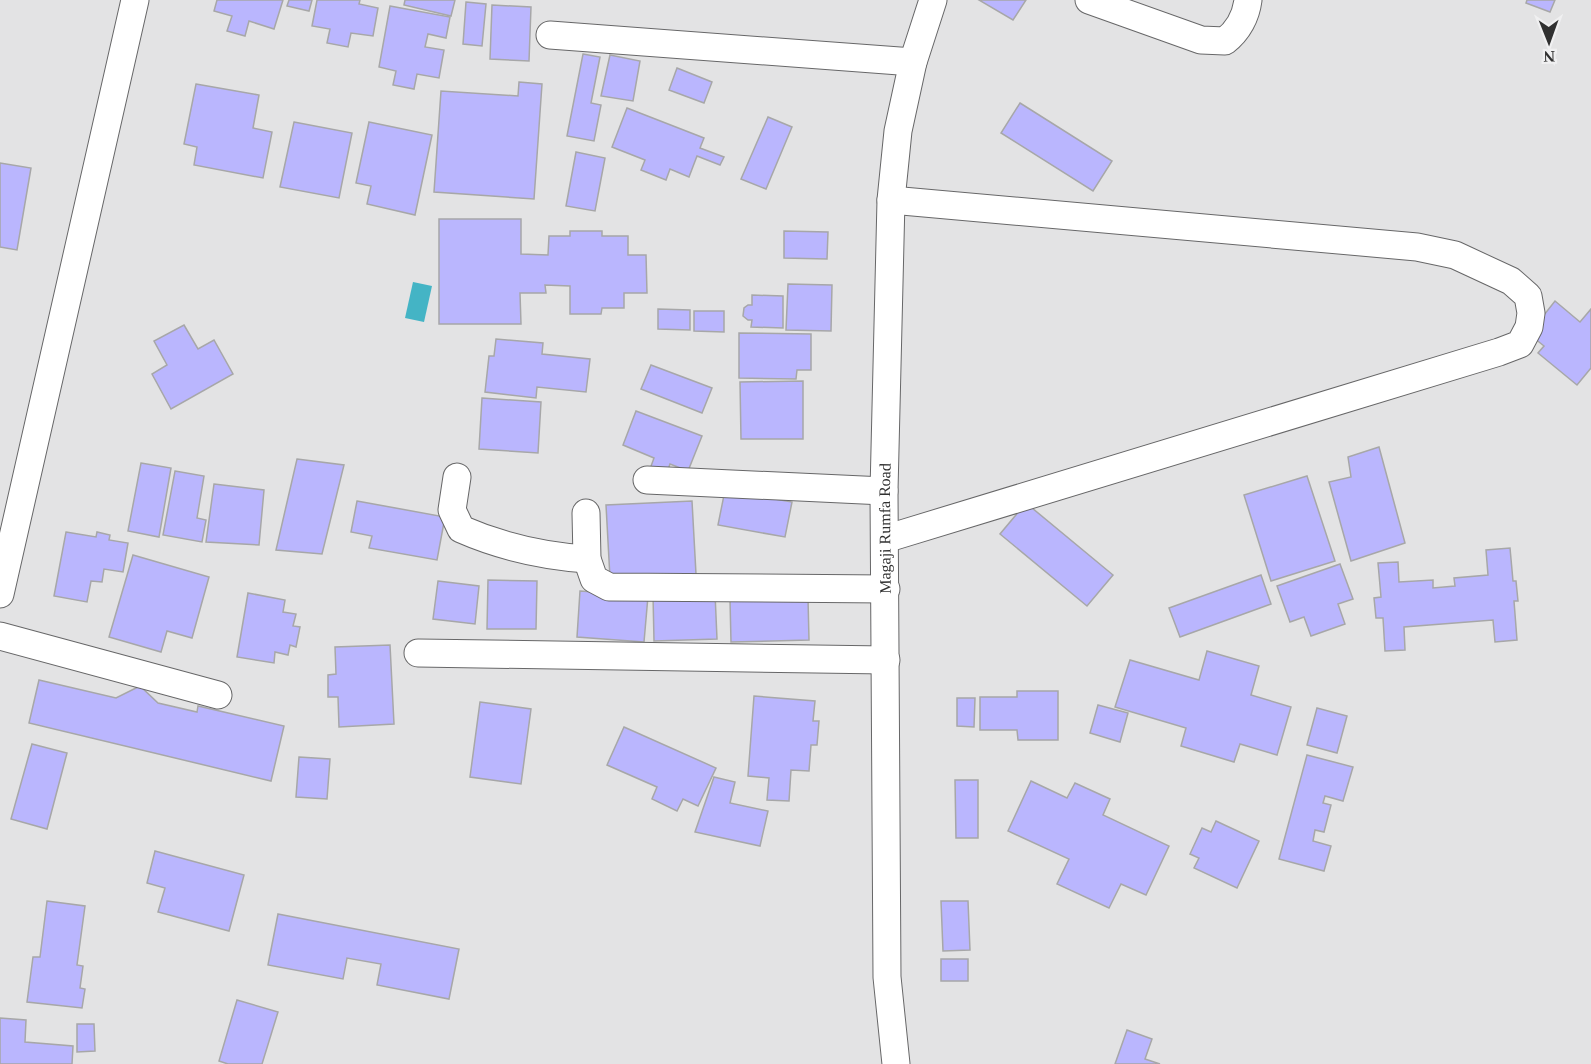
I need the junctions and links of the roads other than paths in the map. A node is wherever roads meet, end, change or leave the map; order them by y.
1 (135, 0) edge
2 (933, 0) edge
3 (1089, 0) edge
4 (1248, 0) edge
5 (550, 34) dead end
6 (913, 62) junction
7 (891, 200) junction
8 (457, 477) dead end
9 (647, 480) dead end
10 (884, 491) junction
11 (586, 513) dead end
12 (885, 539) junction
13 (587, 559) junction
14 (886, 589) junction
15 (0, 594) edge
16 (0, 636) edge
17 (418, 653) dead end
18 (886, 660) junction
19 (218, 695) dead end
20 (896, 1064) edge

1 - 15 street
2 - 6 street, Magaji Rumfa Road
3 - 4 street
5 - 6 street
6 - 7 street, Magaji Rumfa Road
7 - 10 street, Magaji Rumfa Road
7 - 12 street
8 - 13 street
9 - 10 street
10 - 12 street, Magaji Rumfa Road
11 - 13 street
12 - 14 street, Magaji Rumfa Road
13 - 14 street
14 - 18 street, Magaji Rumfa Road
16 - 19 street
17 - 18 street
18 - 20 street, Magaji Rumfa Road

